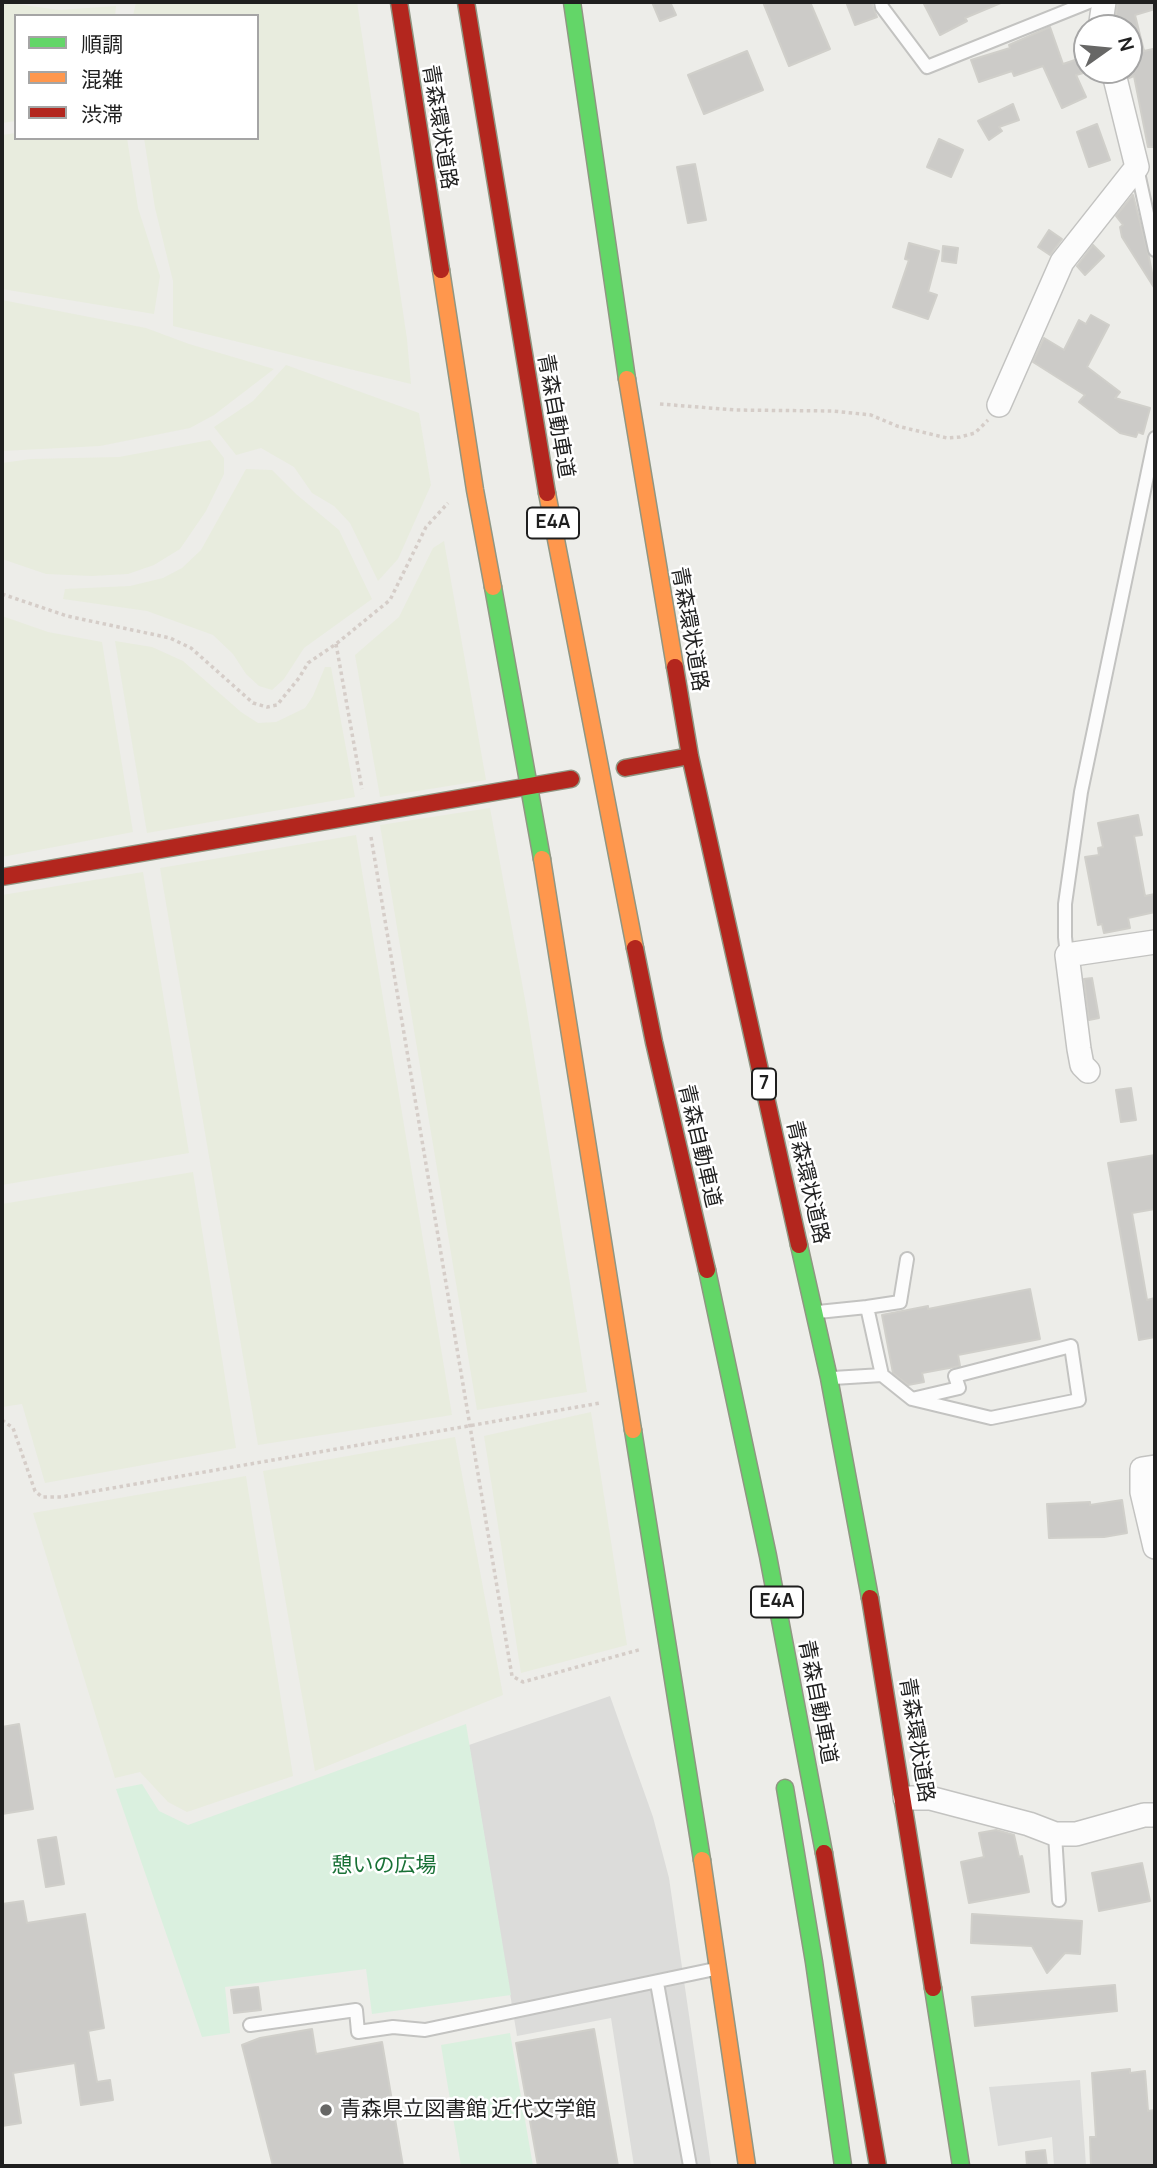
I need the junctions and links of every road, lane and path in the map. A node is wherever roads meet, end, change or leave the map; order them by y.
1 (399, 2) edge
2 (466, 2) edge
3 (572, 2) edge
4 (881, 2) edge
5 (1089, 2) edge
6 (1116, 84) edge
7 (1137, 167) junction
8 (1155, 250) edge
9 (630, 403) junction
10 (999, 405) joint
11 (1155, 438) edge
12 (475, 490) junction
13 (2, 594) edge
14 (336, 644) junction
15 (690, 756) junction
16 (625, 768) dead end
17 (571, 779) dead end
18 (530, 787) junction
19 (367, 815) junction
20 (2, 877) edge
21 (1155, 942) edge
22 (1067, 955) junction
23 (654, 1042) junction
24 (1088, 1071) dead end
25 (907, 1259) dead end
26 (698, 1302) dead end
27 (867, 1307) junction
28 (815, 1312) junction
29 (882, 1375) junction
30 (829, 1378) junction
31 (629, 1399) junction
32 (912, 1399) junction
33 (2, 1420) edge
34 (469, 1426) junction
35 (1155, 1467) edge
36 (1155, 1547) edge
37 (667, 1641) junction
38 (782, 1775) dead end
39 (905, 1798) junction
40 (1155, 1815) edge
41 (1055, 1834) junction
42 (1059, 1900) dead end
43 (718, 1969) junction
44 (657, 1983) junction
45 (250, 2025) dead end
46 (690, 2166) edge
47 (747, 2166) edge
48 (843, 2166) edge
49 (878, 2166) edge
50 (961, 2166) edge

1 - 12 main road, 青森環状道路
2 - 23 main road, 青森自動車道 / E4A
3 - 9 main road, 青森環状道路 / 7
4 - 5 lane
6 - 7 street
7 - 8 lane
7 - 10 street
9 - 10 path
9 - 15 main road, 青森環状道路 / 7
11 - 22 lane
12 - 14 path
12 - 18 main road, 青森環状道路
13 - 14 path
14 - 19 path
15 - 16 main road
15 - 28 main road, 青森環状道路 / 7
17 - 18 main road
18 - 19 main road
18 - 31 main road, 青森環状道路
19 - 20 main road
19 - 34 path
21 - 22 street
22 - 24 street
23 - 26 main road, 青森自動車道 / E4A
23 - 49 main road, 青森自動車道 / E4A
25 - 27 lane
27 - 28 lane
27 - 29 lane
28 - 30 main road, 青森環状道路 / 7
29 - 30 lane
29 - 32 lane
30 - 39 main road, 青森環状道路 / 7
31 - 34 path
31 - 37 main road, 青森環状道路
32 - 32 lane
33 - 34 path
34 - 37 path
35 - 36 street
37 - 43 main road, 青森環状道路
38 - 48 main road
39 - 41 street
39 - 50 main road, 青森環状道路 / 7
40 - 41 street
41 - 42 lane
43 - 44 lane
43 - 47 main road, 青森環状道路
44 - 45 lane
44 - 46 lane

